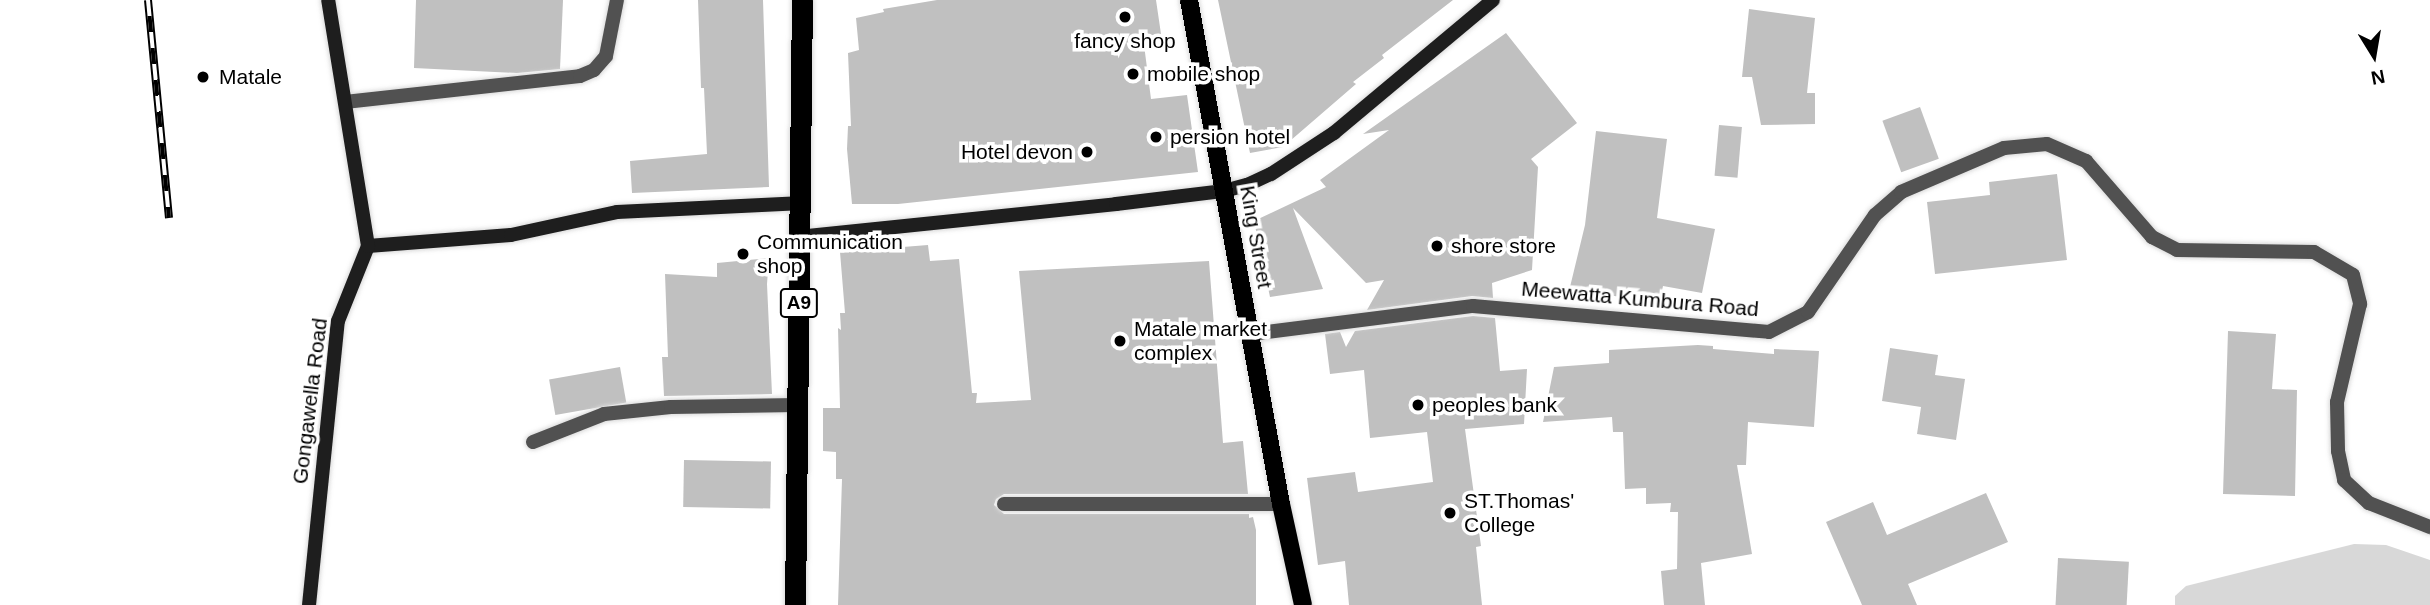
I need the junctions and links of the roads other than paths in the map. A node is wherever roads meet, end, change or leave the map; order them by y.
1 (328, 0) edge
2 (617, 0) edge
3 (802, 0) edge
4 (1189, 0) edge
5 (1493, 0) edge
6 (345, 102) junction
7 (1224, 191) junction
8 (798, 203) junction
9 (798, 237) junction
10 (368, 246) junction
11 (1251, 334) junction
12 (797, 405) junction
13 (533, 442) dead end
14 (1004, 504) dead end
15 (1282, 504) junction
16 (2430, 527) edge
17 (309, 605) edge
18 (795, 605) edge
19 (1303, 605) edge

1 - 6 street
2 - 6 street
3 - 8 highway, A9
4 - 7 main road, King Street
5 - 7 street
6 - 10 street
7 - 9 street
7 - 11 main road, King Street
8 - 9 highway, A9
8 - 10 street
9 - 12 highway, A9
10 - 17 street, Gongawella Road
11 - 15 main road, King Street
11 - 16 street, Meewatta Kumbura Road
12 - 13 street
12 - 18 highway, A9
14 - 15 street
15 - 19 main road, King Street

